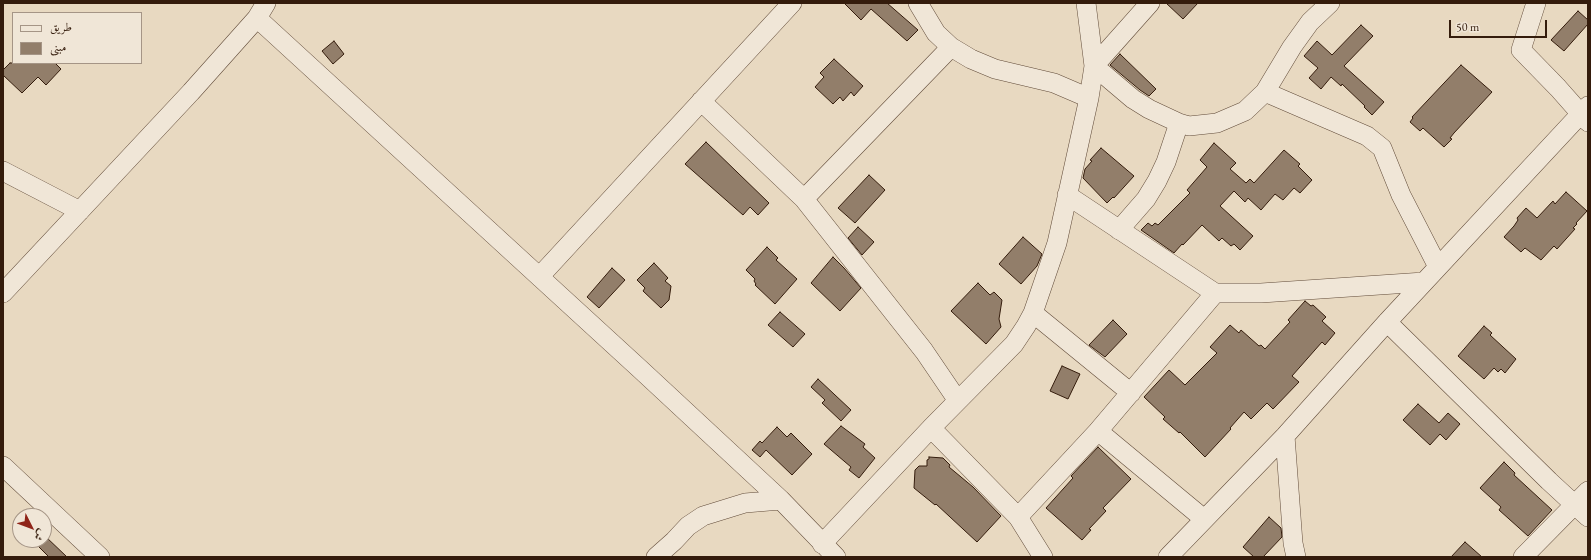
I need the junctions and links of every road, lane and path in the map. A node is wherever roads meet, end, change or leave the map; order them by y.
1 (792, 3) edge
2 (918, 3) edge
3 (1086, 3) edge
4 (1150, 3) edge
5 (1330, 3) edge
6 (1536, 3) edge
7 (262, 10) edge
8 (951, 46) junction
9 (1094, 66) junction
10 (1265, 92) junction
11 (1089, 98) junction
12 (701, 101) junction
13 (1585, 114) edge
14 (1179, 123) junction
15 (3, 171) edge
16 (1068, 195) junction
17 (804, 198) junction
18 (80, 212) junction
19 (1119, 230) junction
20 (1438, 267) junction
21 (540, 276) junction
22 (1424, 282) junction
23 (3, 293) edge
24 (1215, 294) junction
25 (1033, 313) junction
26 (1387, 322) junction
27 (1131, 393) junction
28 (958, 401) junction
29 (932, 428) junction
30 (1098, 431) junction
31 (1285, 436) junction
32 (3, 466) edge
33 (1588, 491) edge
34 (781, 500) junction
35 (1581, 511) edge
36 (1018, 517) junction
37 (1204, 520) junction
38 (822, 544) junction
39 (100, 557) edge
40 (656, 557) edge
41 (836, 557) edge
42 (1043, 557) edge
43 (1168, 557) edge
44 (1296, 557) edge
45 (1523, 557) edge

1 - 12 street
2 - 8 street
3 - 9 street
4 - 9 street
5 - 10 street
6 - 13 street
7 - 18 street
7 - 21 street
8 - 11 street
8 - 17 street
9 - 11 street
9 - 14 street
10 - 14 street
10 - 20 street
11 - 16 street
12 - 17 street
12 - 21 street
13 - 20 street
14 - 19 street
15 - 18 street
16 - 19 street
16 - 25 street
17 - 28 street
18 - 23 street
19 - 24 street
20 - 22 street
21 - 34 street
22 - 24 street
22 - 26 street
24 - 27 street
25 - 27 street
25 - 28 street
26 - 31 street
26 - 35 street
27 - 30 street
28 - 29 street
29 - 36 street
29 - 38 street
30 - 36 street
30 - 37 street
31 - 37 street
31 - 44 street
32 - 39 street
33 - 35 street
34 - 38 street
34 - 40 street
35 - 45 street
36 - 42 street
37 - 43 street
38 - 41 street

